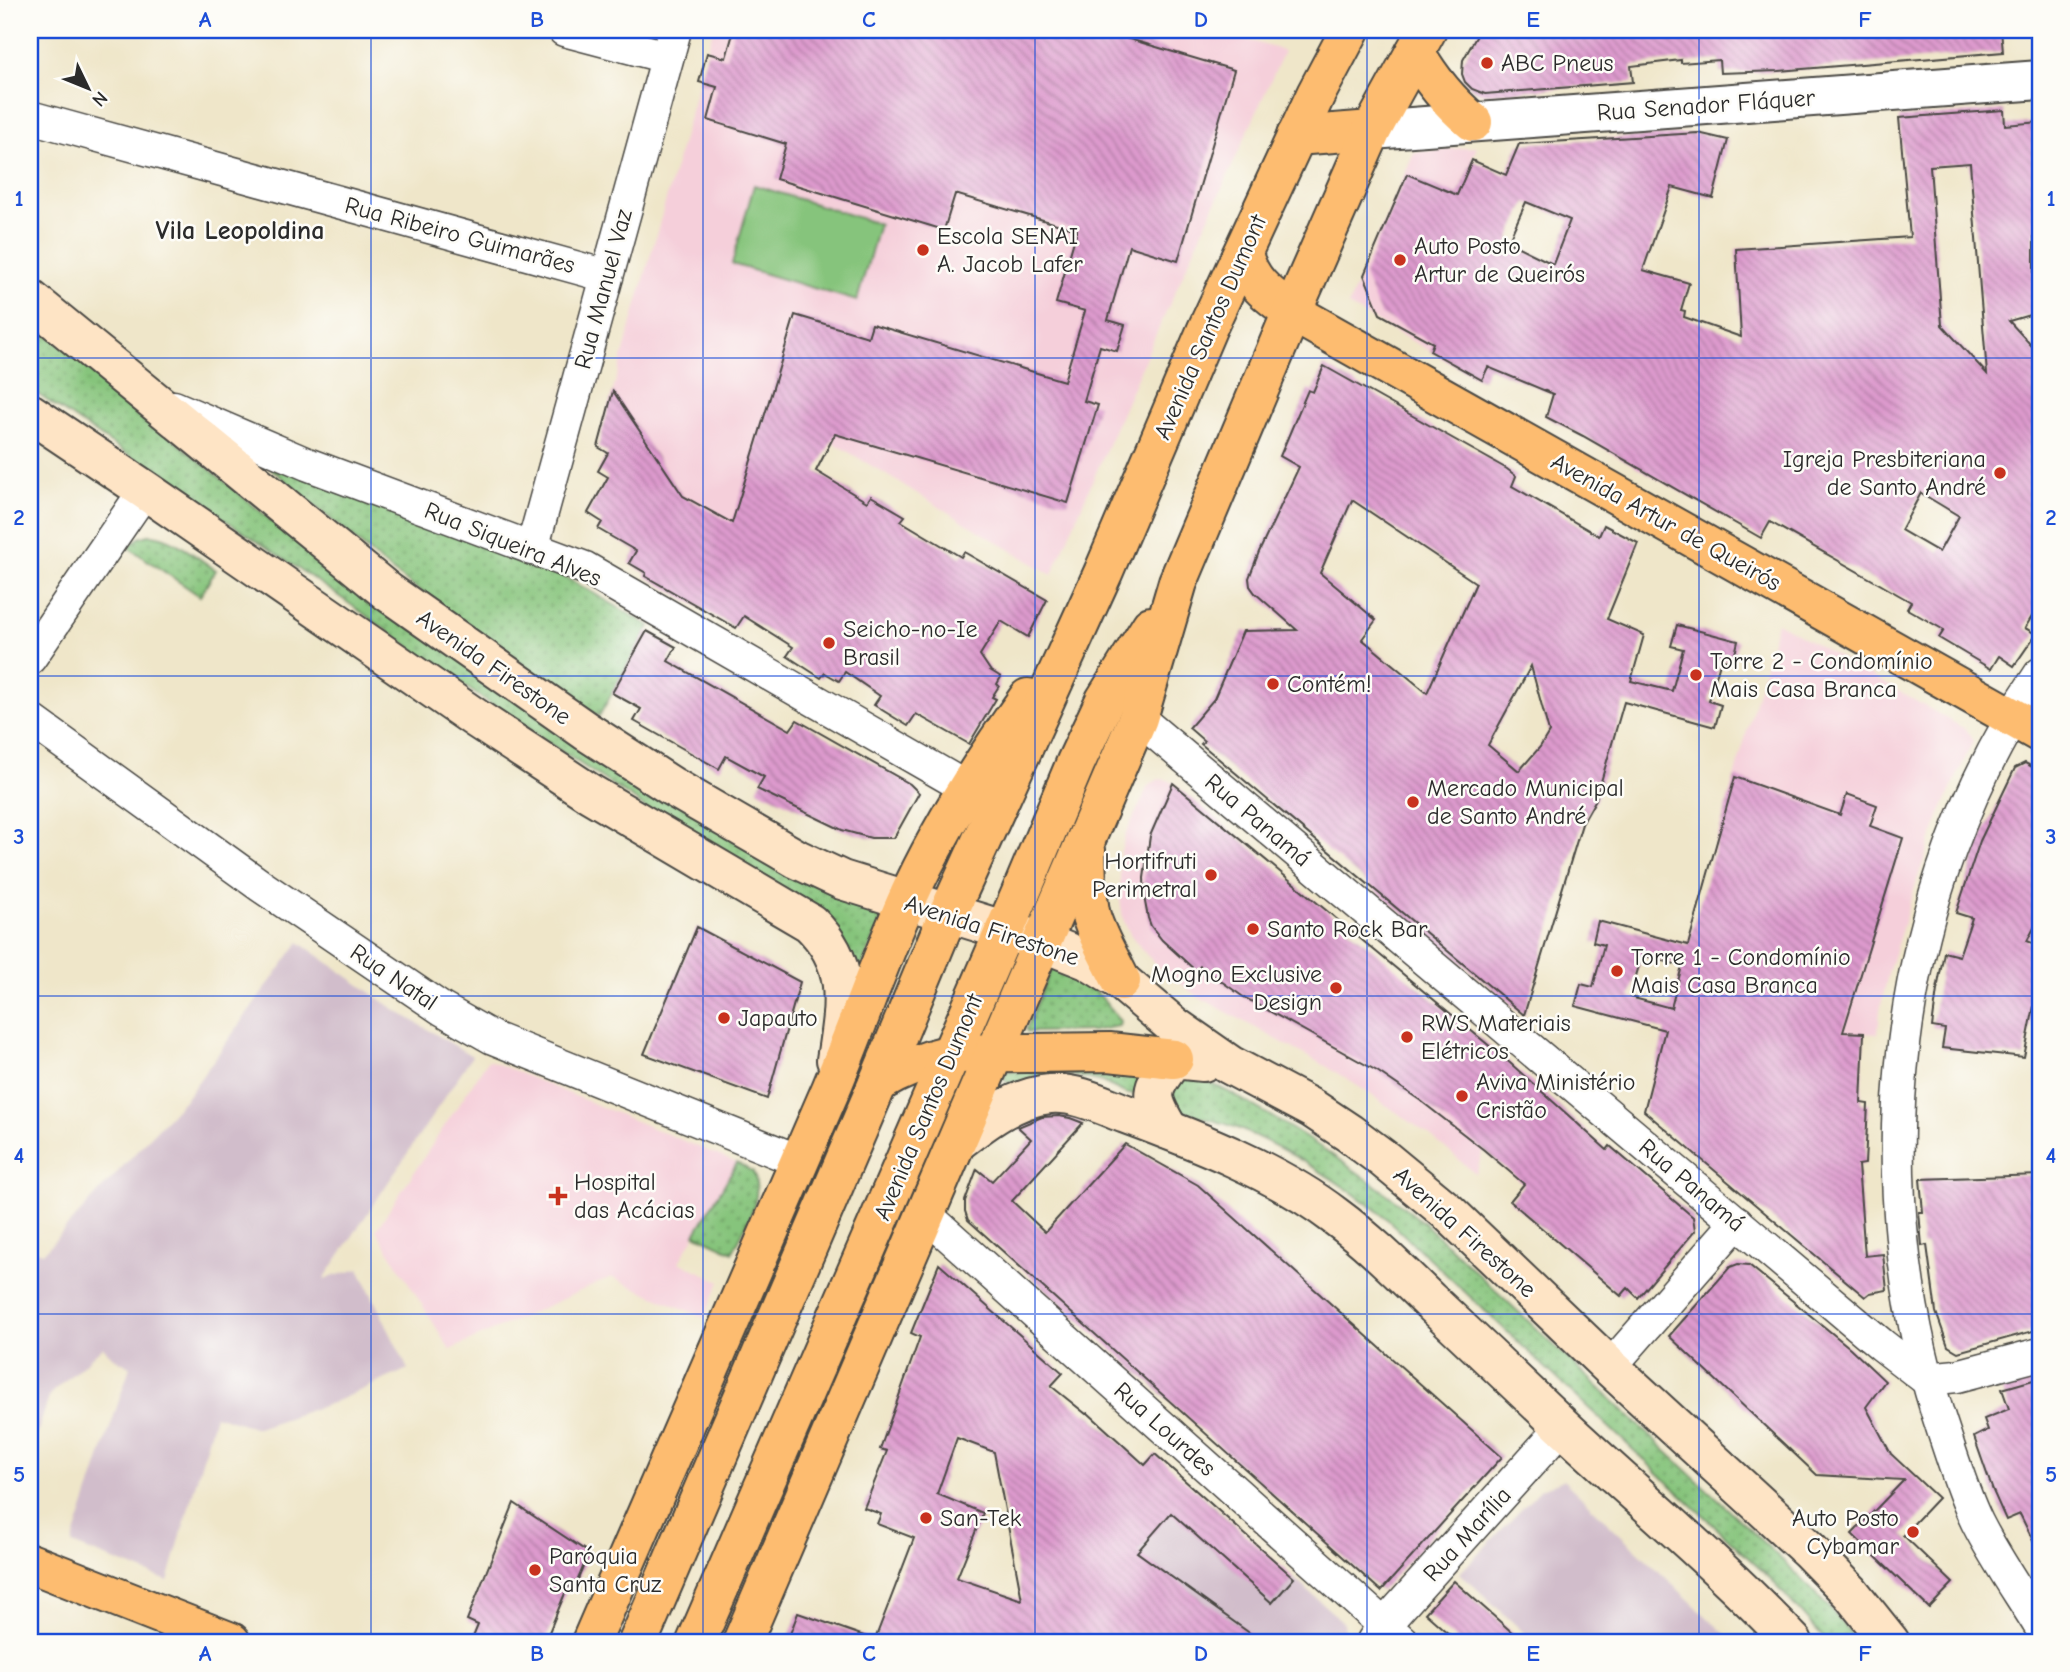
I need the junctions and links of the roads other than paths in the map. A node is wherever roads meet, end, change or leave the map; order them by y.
1 (564, 30) edge
2 (1350, 30) edge
3 (1421, 41) edge
4 (671, 43) edge
5 (2040, 80) edge
6 (30, 117) edge
7 (1473, 122) junction
8 (1372, 130) junction
9 (1296, 136) junction
10 (1243, 254) junction
11 (607, 276) junction
12 (30, 299) edge
13 (1292, 312) junction
14 (150, 396) junction
15 (30, 413) edge
16 (145, 490) junction
17 (532, 549) junction
18 (1178, 582) junction
19 (1078, 628) junction
20 (30, 658) edge
21 (2040, 674) edge
22 (1138, 718) junction
23 (30, 719) edge
24 (2027, 725) edge
25 (967, 788) junction
26 (1086, 842) junction
27 (906, 901) junction
28 (947, 914) junction
29 (1004, 931) junction
30 (1042, 943) junction
31 (1121, 981) junction
32 (951, 1054) junction
33 (995, 1054) junction
34 (1174, 1059) junction
35 (1230, 1065) junction
36 (878, 1083) junction
37 (831, 1087) junction
38 (1169, 1130) junction
39 (957, 1142) junction
40 (799, 1161) junction
41 (926, 1215) junction
42 (1737, 1222) junction
43 (2040, 1354) edge
44 (1610, 1367) junction
45 (1926, 1379) junction
46 (1563, 1426) junction
47 (30, 1563) edge
48 (2040, 1626) edge
49 (1387, 1637) edge
50 (231, 1642) edge
51 (591, 1642) edge
52 (638, 1642) edge
53 (696, 1642) edge
54 (741, 1642) edge
55 (1793, 1642) edge
56 (1890, 1642) edge

1 - 4 street
2 - 9 main road, Avenida Santos Dumont
3 - 7 main road
3 - 8 main road, Avenida Santos Dumont
4 - 11 street, Rua Manuel Vaz
5 - 7 street, Rua Senador Fláquer
6 - 11 street, Rua Ribeiro Guimarães
7 - 8 street, Rua Senador Fláquer
8 - 9 main road
8 - 13 main road, Avenida Santos Dumont
9 - 10 main road, Avenida Santos Dumont
10 - 13 main road, Avenida Artur de Queirós
10 - 19 main road, Avenida Santos Dumont
11 - 17 street, Rua Manuel Vaz
12 - 14 main road, Avenida Firestone
13 - 18 main road, Avenida Santos Dumont
13 - 24 main road, Avenida Artur de Queirós
14 - 17 street, Rua Siqueira Alves
14 - 27 main road, Avenida Firestone
15 - 16 main road, Avenida Firestone
16 - 20 street
16 - 37 main road, Avenida Firestone
17 - 25 street, Rua Siqueira Alves
18 - 22 main road, Avenida Santos Dumont
18 - 29 main road, Avenida Santos Dumont
19 - 25 main road, Avenida Santos Dumont
19 - 28 main road, Avenida Santos Dumont
21 - 24 street
22 - 26 main road, Avenida Santos Dumont
22 - 42 street, Rua Panamá
23 - 40 street, Rua Natal
24 - 45 street
25 - 27 main road, Avenida Santos Dumont
26 - 30 main road, Avenida Santos Dumont
26 - 31 main road
27 - 28 main road, Avenida Firestone
27 - 37 main road, Avenida Santos Dumont
28 - 29 main road, Avenida Firestone
28 - 36 main road, Avenida Santos Dumont
29 - 30 main road, Avenida Firestone
29 - 32 main road, Avenida Santos Dumont
30 - 31 main road, Avenida Firestone
30 - 33 main road, Avenida Santos Dumont
31 - 35 main road, Avenida Firestone
32 - 33 main road
32 - 36 main road
32 - 53 main road, Avenida Santos Dumont
33 - 34 main road
33 - 39 main road, Avenida Santos Dumont
34 - 35 main road
34 - 38 main road
35 - 44 main road, Avenida Firestone
36 - 52 main road, Avenida Santos Dumont
37 - 40 main road, Avenida Santos Dumont
38 - 39 main road
38 - 46 main road
39 - 41 main road, Avenida Santos Dumont
40 - 51 main road, Avenida Santos Dumont
41 - 49 street, Rua Lourdes
41 - 54 main road, Avenida Santos Dumont
42 - 44 street
42 - 45 street, Rua Panamá
43 - 45 street
44 - 56 main road, Avenida Firestone
45 - 48 street
46 - 49 street, Rua Marília
46 - 55 main road
47 - 50 main road

